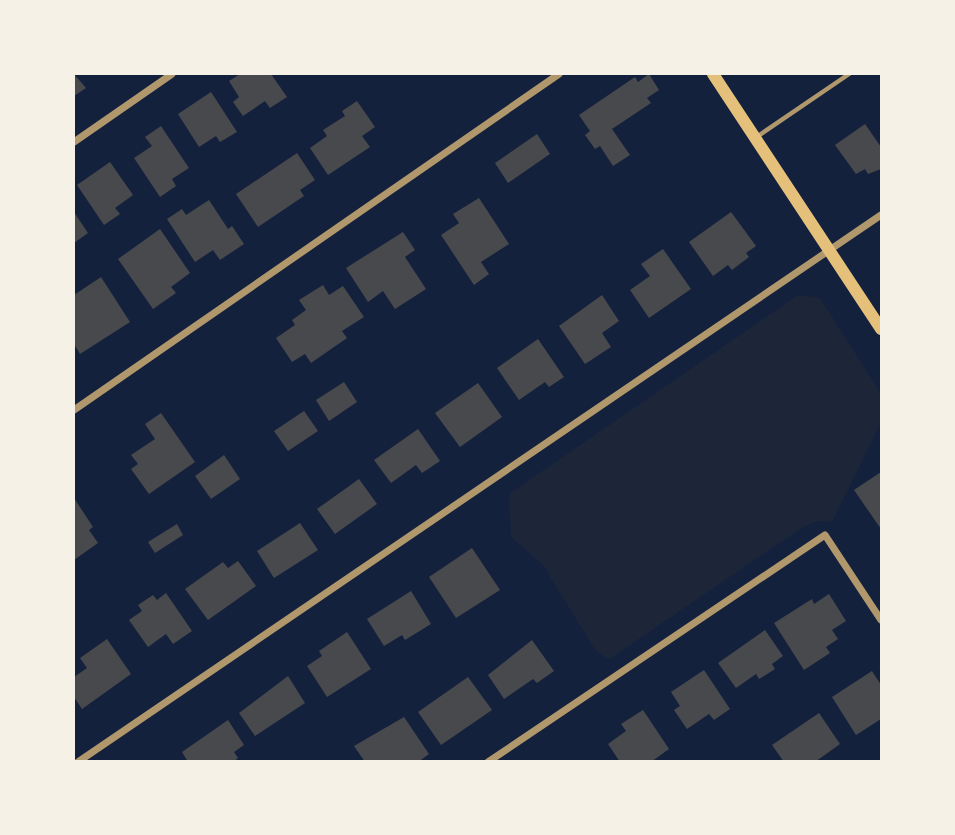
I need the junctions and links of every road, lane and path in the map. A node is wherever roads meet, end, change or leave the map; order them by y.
1 (172, 74) edge
2 (559, 74) edge
3 (713, 74) edge
4 (849, 74) edge
5 (755, 138) junction
6 (74, 142) edge
7 (881, 215) edge
8 (829, 250) junction
9 (881, 329) edge
10 (74, 410) edge
11 (881, 620) edge
12 (78, 761) edge
13 (488, 761) edge

1 - 6 street
2 - 10 street
3 - 5 main road
4 - 5 lane
5 - 8 main road
7 - 8 street
8 - 9 main road
8 - 12 street
11 - 13 street

